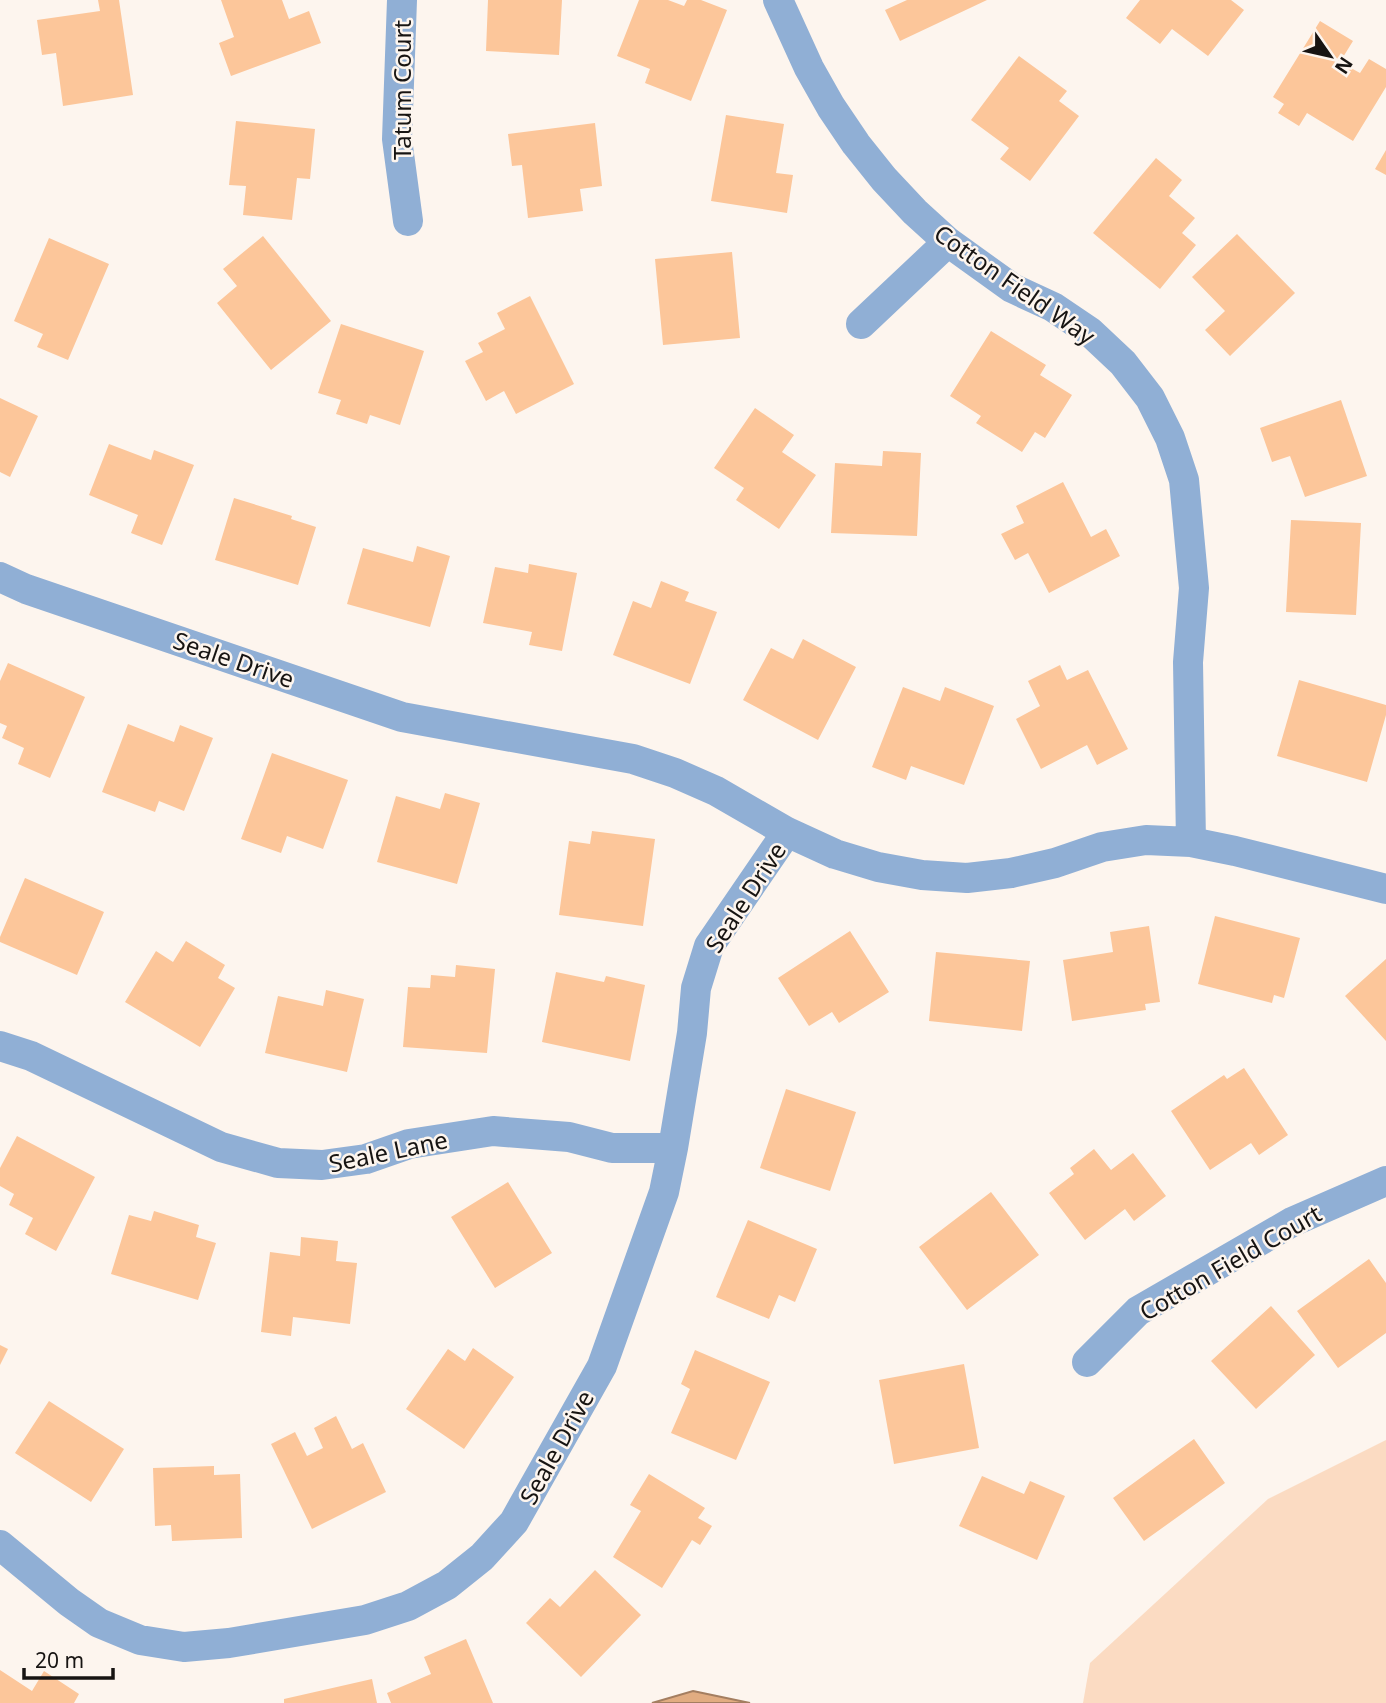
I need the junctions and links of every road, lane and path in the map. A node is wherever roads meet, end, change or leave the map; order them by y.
1 (402, 0) edge
2 (778, 0) edge
3 (408, 221) dead end
4 (948, 242) junction
5 (861, 324) dead end
6 (0, 577) edge
7 (787, 832) junction
8 (1191, 842) junction
9 (1386, 889) edge
10 (0, 1046) edge
11 (673, 1148) junction
12 (1386, 1181) edge
13 (1087, 1363) dead end
14 (0, 1545) edge

1 - 3 street, Tatum Court
2 - 4 street, Cotton Field Way
4 - 5 street
4 - 8 street, Cotton Field Way
6 - 7 street, Seale Drive
7 - 8 street, Seale Drive
7 - 11 street, Seale Drive
8 - 9 street, Seale Drive
10 - 11 street, Seale Lane
11 - 14 street, Seale Drive
12 - 13 street, Cotton Field Court

